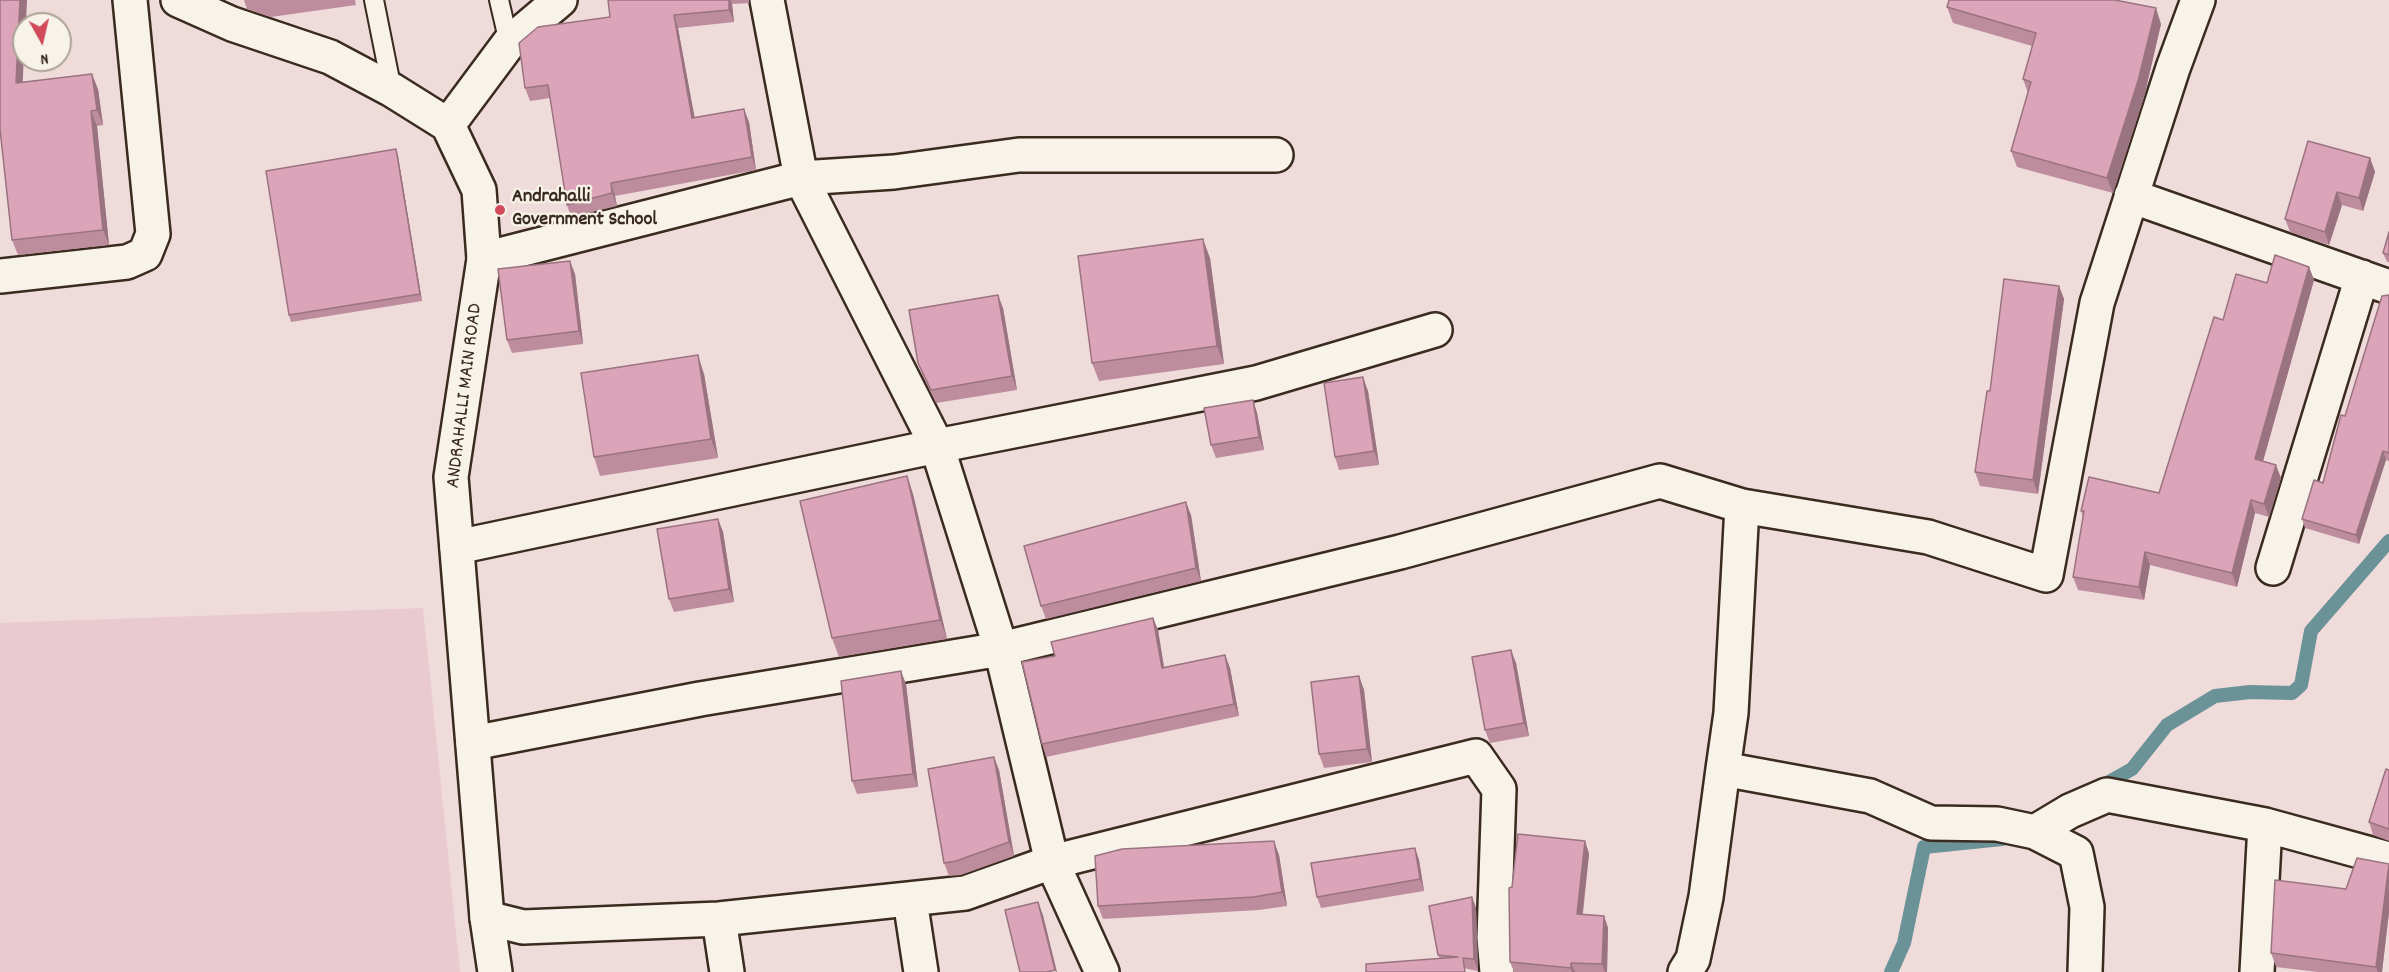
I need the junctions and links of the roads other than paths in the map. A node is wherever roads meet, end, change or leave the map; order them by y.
1 (130, 0) edge
2 (178, 0) edge
3 (374, 0) edge
4 (499, 0) edge
5 (560, 0) edge
6 (767, 0) edge
7 (2198, 0) edge
8 (230, 12) edge
9 (509, 44) junction
10 (392, 90) junction
11 (448, 125) junction
12 (1276, 155) dead end
13 (801, 178) junction
14 (2132, 196) junction
15 (483, 259) junction
16 (0, 276) edge
17 (2375, 282) edge
18 (1435, 330) dead end
19 (937, 446) junction
20 (1742, 506) junction
21 (457, 547) junction
22 (2273, 568) dead end
23 (1001, 649) junction
24 (472, 743) junction
25 (1723, 769) junction
26 (2265, 825) junction
27 (2035, 832) junction
28 (2389, 859) edge
29 (1052, 862) junction
30 (910, 900) junction
31 (487, 918) junction
32 (719, 919) junction
33 (495, 972) edge
34 (727, 972) edge
35 (921, 972) edge
36 (1102, 972) edge
37 (1497, 972) edge
38 (1684, 972) edge
39 (2085, 972) edge
40 (2257, 972) edge

1 - 16 street
2 - 8 street
3 - 10 lane
4 - 9 lane
5 - 9 street
6 - 13 street
7 - 14 street
8 - 10 street
9 - 11 street
10 - 11 street
11 - 15 street, ANDRAHALLI MAIN ROAD
12 - 13 street
13 - 15 street
13 - 19 street
14 - 17 street
14 - 20 street
15 - 21 street, ANDRAHALLI MAIN ROAD
17 - 22 street
18 - 19 street
19 - 21 street
19 - 23 street
20 - 23 street
20 - 25 street
21 - 24 street, ANDRAHALLI MAIN ROAD
23 - 24 street
23 - 29 street
24 - 31 street, ANDRAHALLI MAIN ROAD
25 - 27 street
25 - 38 street
26 - 27 street
26 - 28 street
26 - 40 street
27 - 39 street
29 - 30 street
29 - 36 street
29 - 37 street
30 - 32 street
30 - 35 street
31 - 32 street
31 - 33 street, ANDRAHALLI MAIN ROAD
32 - 34 street

